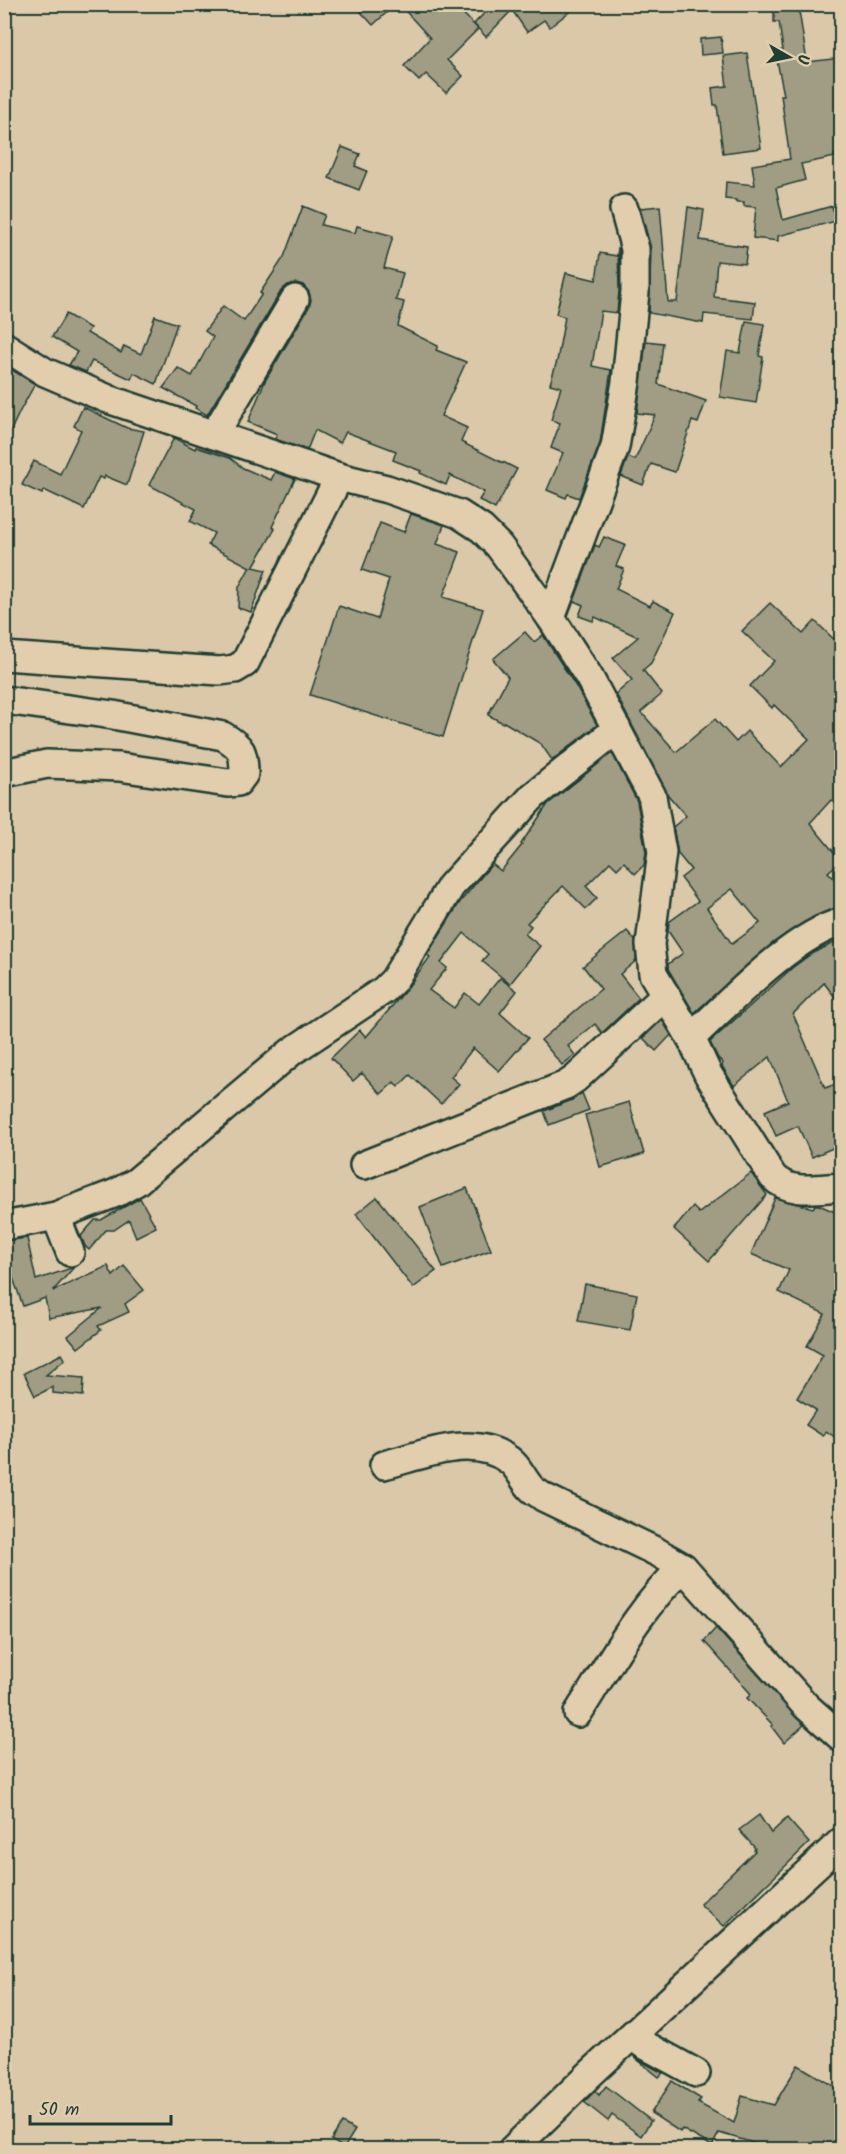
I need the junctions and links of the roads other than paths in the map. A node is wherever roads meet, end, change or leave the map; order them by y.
1 (624, 209) dead end
2 (295, 300) dead end
3 (4, 346) edge
4 (214, 435) junction
5 (339, 477) junction
6 (551, 618) junction
7 (4, 656) edge
8 (4, 700) edge
9 (616, 729) junction
10 (4, 773) edge
11 (842, 922) edge
12 (666, 995) junction
13 (691, 1038) junction
14 (364, 1165) dead end
15 (842, 1187) edge
16 (56, 1216) junction
17 (4, 1226) edge
18 (70, 1252) dead end
19 (384, 1465) dead end
20 (683, 1567) junction
21 (578, 1713) dead end
22 (842, 1738) edge
23 (842, 1841) edge
24 (633, 2036) junction
25 (696, 2073) dead end
26 (512, 2150) edge

1 - 6 street
2 - 4 street
3 - 4 street
4 - 5 street
5 - 6 street
5 - 7 street
6 - 9 street
8 - 10 street
9 - 12 street
9 - 16 street
11 - 13 street
12 - 13 street
12 - 14 street
13 - 15 street
16 - 17 street
16 - 18 street
19 - 20 street
20 - 21 street
20 - 22 street
23 - 24 street
24 - 25 street
24 - 26 street

